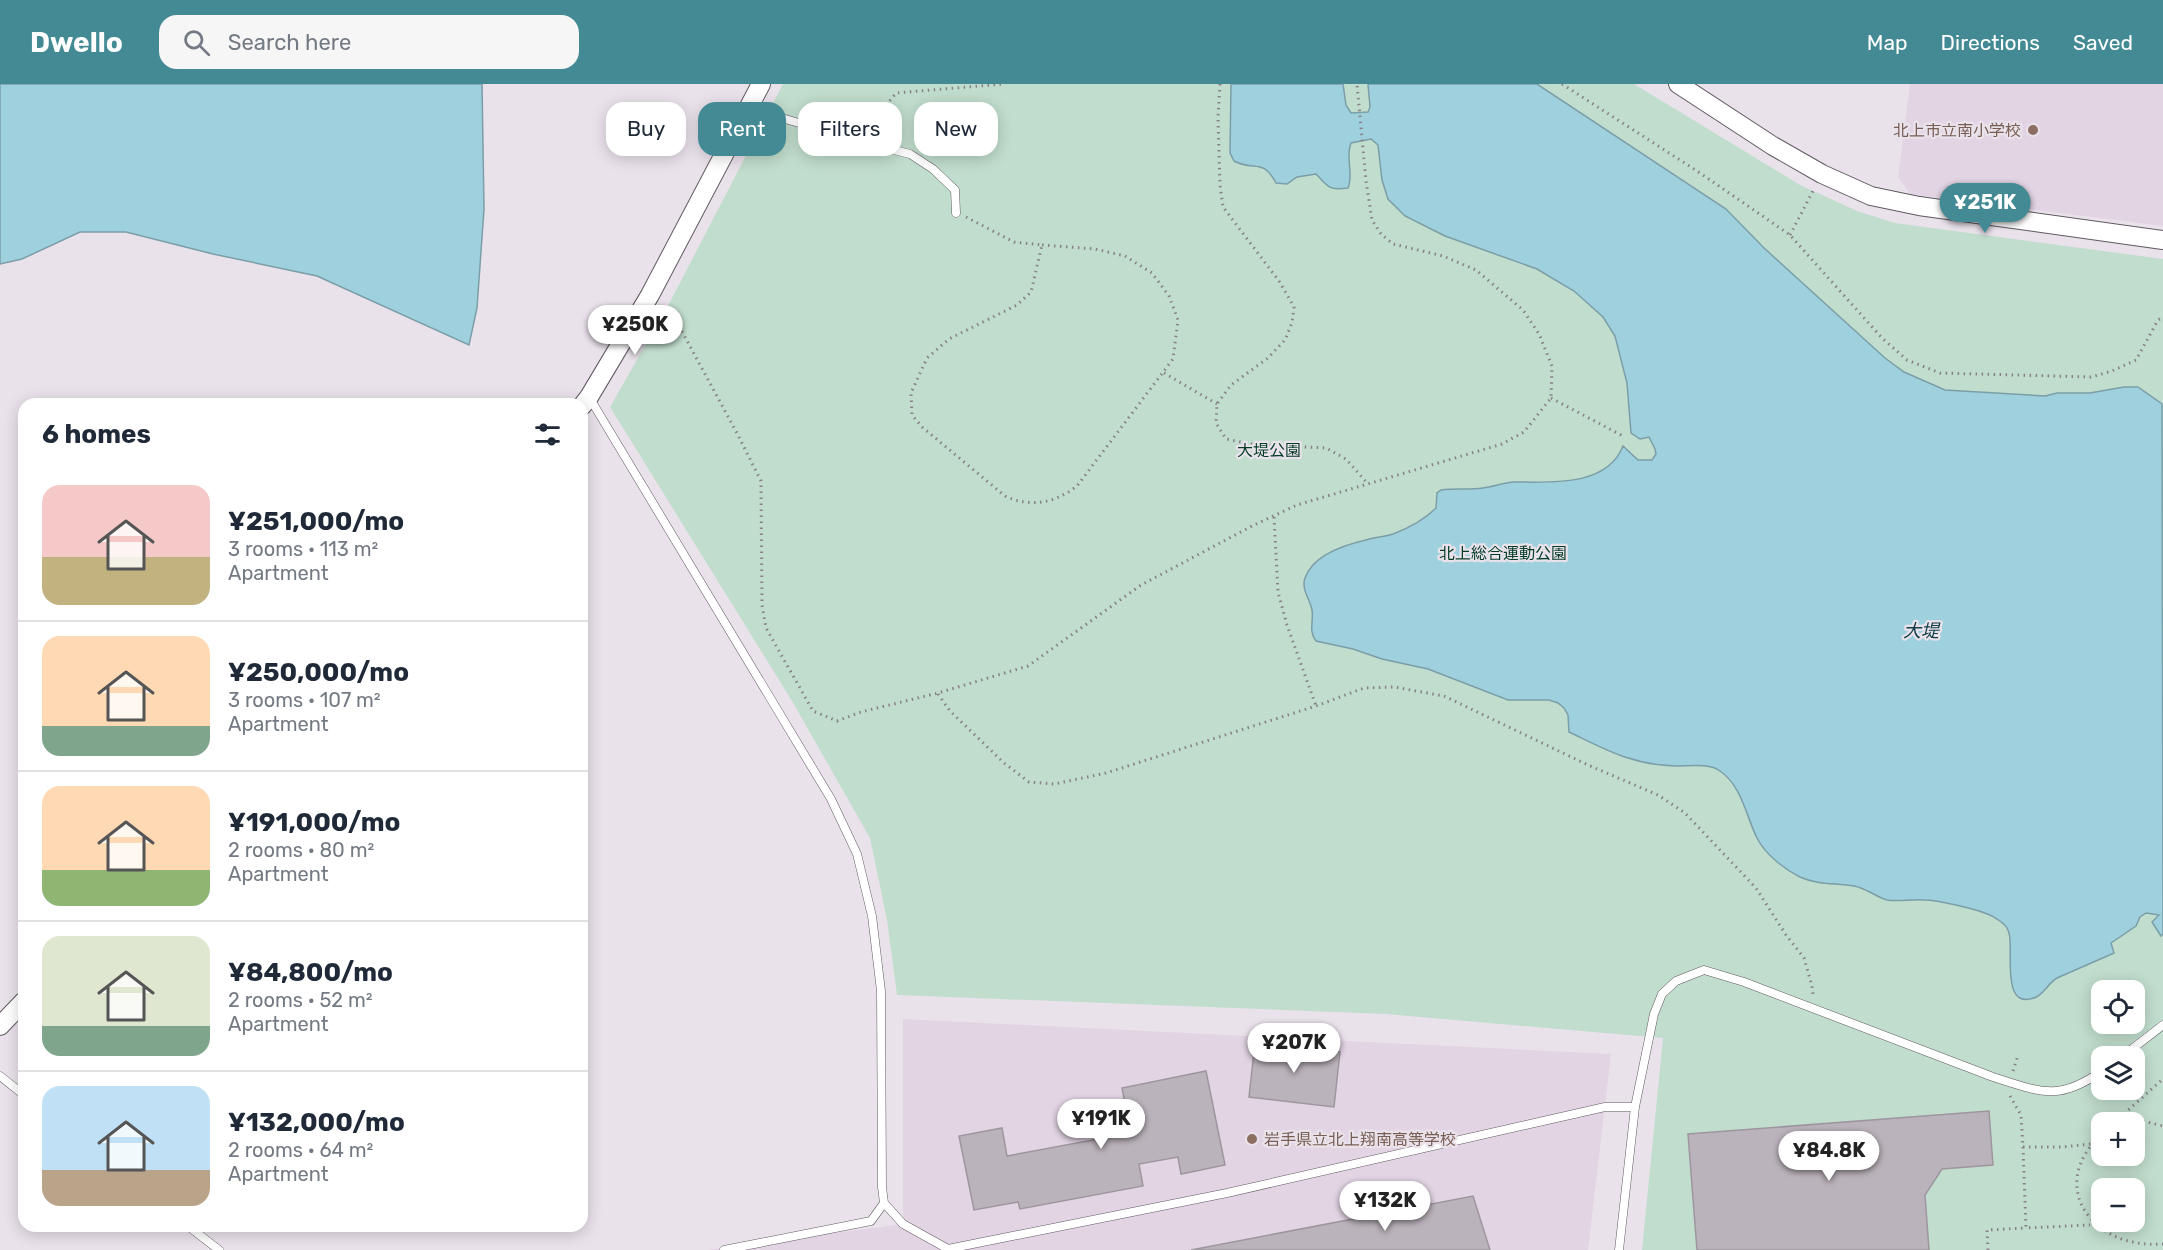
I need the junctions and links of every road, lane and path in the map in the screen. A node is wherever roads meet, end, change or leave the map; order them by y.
1 (761, 84) edge
2 (1003, 84) edge
3 (1220, 84) edge
4 (1357, 84) edge
5 (1562, 84) edge
6 (1678, 84) edge
7 (752, 102) edge
8 (889, 102) edge
9 (902, 152) edge
10 (723, 156) edge
11 (1822, 174) junction
12 (956, 213) joint
13 (1790, 235) junction
14 (2163, 240) edge
15 (1042, 245) junction
16 (650, 295) junction
17 (2163, 317) edge
18 (1164, 373) junction
19 (1551, 398) junction
20 (588, 399) edge
21 (1217, 404) junction
22 (588, 405) edge
23 (1623, 436) dead end
24 (1368, 484) junction
25 (1274, 517) junction
26 (938, 693) junction
27 (1316, 706) junction
28 (18, 1007) edge
29 (1813, 1008) junction
30 (2163, 1025) edge
31 (0, 1026) edge
32 (2136, 1046) edge
33 (2018, 1055) dead end
34 (0, 1077) edge
35 (2091, 1077) edge
36 (2163, 1079) edge
37 (2009, 1082) junction
38 (18, 1090) edge
39 (1635, 1107) junction
40 (2126, 1112) edge
41 (2145, 1122) edge
42 (2163, 1126) edge
43 (2091, 1144) joint
44 (2023, 1147) junction
45 (884, 1203) junction
46 (2090, 1225) joint
47 (2026, 1228) junction
48 (196, 1232) edge
49 (2163, 1244) edge
50 (2135, 1248) dead end
51 (219, 1250) edge
52 (724, 1250) edge
53 (1620, 1250) edge
54 (1988, 1250) edge

1 - 7 street
2 - 8 path
3 - 21 path
4 - 19 path
5 - 13 path
6 - 11 street
9 - 12 lane
10 - 16 street
11 - 13 path
11 - 14 street
12 - 15 path
13 - 17 path
15 - 18 path
15 - 18 path
16 - 20 street
16 - 26 path
18 - 21 path
19 - 23 path
19 - 24 path
21 - 24 path
22 - 45 lane
24 - 25 path
25 - 26 path
25 - 27 path
26 - 27 path
27 - 29 path
28 - 31 street
29 - 37 lane
29 - 39 lane
30 - 32 lane
33 - 37 path
34 - 38 lane
35 - 37 lane
36 - 40 path
37 - 44 path
39 - 45 lane
39 - 53 lane
41 - 42 path
43 - 44 path
43 - 46 path
44 - 47 path
45 - 52 lane
46 - 47 path
47 - 54 path
48 - 51 lane
49 - 50 path

